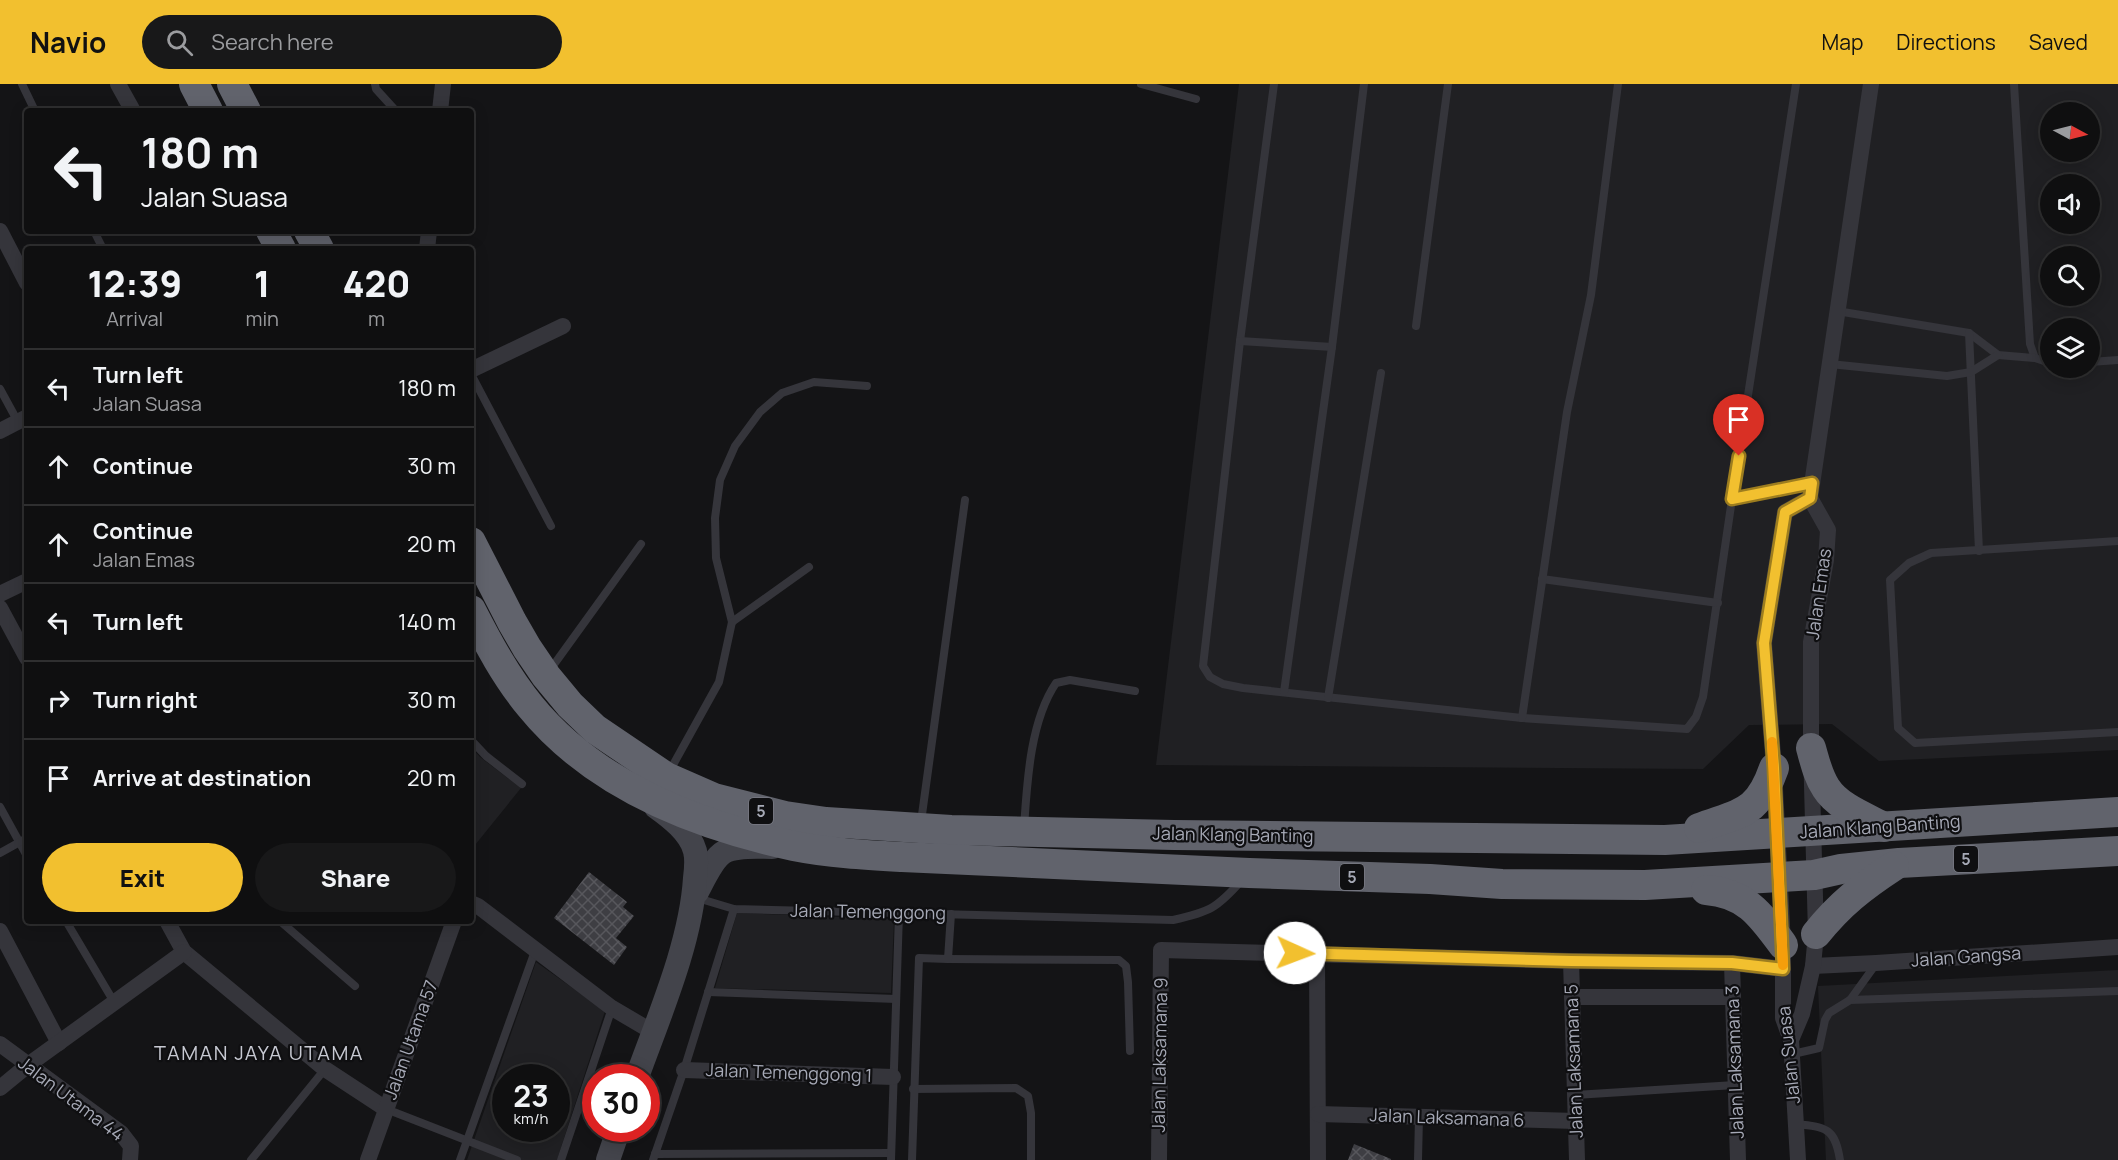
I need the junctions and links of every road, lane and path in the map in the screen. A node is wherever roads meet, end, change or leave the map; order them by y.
1 (22, 84) edge
2 (118, 84) edge
3 (194, 84) edge
4 (232, 84) edge
5 (375, 84) edge
6 (442, 84) edge
7 (1141, 84) edge
8 (1274, 84) edge
9 (1365, 84) edge
10 (1448, 84) edge
11 (1618, 84) edge
12 (1796, 84) edge
13 (1871, 84) edge
14 (2014, 84) edge
15 (1196, 99) dead end
16 (34, 108) edge
17 (131, 108) edge
18 (206, 108) edge
19 (244, 108) edge
20 (393, 108) edge
21 (440, 108) edge
22 (0, 231) edge
23 (24, 276) edge
24 (1838, 311) junction
25 (563, 326) dead end
26 (1416, 326) dead end
27 (1969, 333) junction
28 (1240, 341) junction
29 (1332, 347) junction
30 (1998, 355) junction
31 (2035, 358) junction
32 (2040, 360) edge
33 (2118, 360) edge
34 (2100, 361) edge
35 (1830, 364) junction
36 (474, 369) edge
37 (1971, 372) junction
38 (1381, 373) dead end
39 (474, 380) edge
40 (867, 386) dead end
41 (0, 389) edge
42 (24, 418) edge
43 (0, 431) edge
44 (1811, 490) junction
45 (1732, 499) junction
46 (965, 500) dead end
47 (551, 526) dead end
48 (2118, 541) edge
49 (641, 544) dead end
50 (474, 548) edge
51 (1979, 551) junction
52 (809, 567) dead end
53 (1542, 579) junction
54 (24, 582) edge
55 (0, 594) edge
56 (1718, 603) junction
57 (0, 608) edge
58 (474, 616) edge
59 (732, 622) junction
60 (24, 652) edge
61 (546, 676) junction
62 (1135, 691) dead end
63 (1284, 692) junction
64 (1328, 698) junction
65 (1522, 718) junction
66 (2118, 732) edge
67 (474, 743) edge
68 (1811, 748) junction
69 (1774, 768) junction
70 (666, 777) junction
71 (522, 784) dead end
72 (642, 796) junction
73 (0, 807) edge
74 (2118, 812) edge
75 (1884, 827) junction
76 (920, 828) junction
77 (1024, 831) junction
78 (1813, 831) junction
79 (1777, 834) junction
80 (23, 840) edge
81 (1665, 840) junction
82 (795, 846) junction
83 (2118, 851) edge
84 (0, 852) edge
85 (1899, 863) junction
86 (1249, 873) junction
87 (1814, 875) junction
88 (1780, 878) junction
89 (1645, 885) junction
90 (694, 897) junction
91 (475, 905) edge
92 (734, 909) junction
93 (898, 913) junction
94 (951, 914) junction
95 (68, 924) edge
96 (169, 924) edge
97 (283, 924) edge
98 (453, 924) edge
99 (0, 931) edge
100 (1816, 934) junction
101 (2118, 947) edge
102 (535, 951) junction
103 (184, 952) junction
104 (1317, 953) junction
105 (1783, 957) junction
106 (948, 959) junction
107 (1571, 961) junction
108 (1732, 963) junction
109 (1876, 963) junction
110 (1813, 966) junction
111 (355, 986) dead end
112 (708, 992) junction
113 (2118, 992) edge
114 (1572, 997) junction
115 (1732, 997) junction
116 (896, 999) junction
117 (1851, 1000) junction
118 (114, 1002) junction
119 (612, 1008) junction
120 (653, 1032) junction
121 (59, 1042) junction
122 (0, 1044) edge
123 (1792, 1047) junction
124 (1130, 1051) dead end
125 (642, 1064) edge
126 (28, 1065) junction
127 (325, 1069) junction
128 (684, 1070) junction
129 (893, 1077) junction
130 (1735, 1085) junction
131 (0, 1088) edge
132 (913, 1089) junction
133 (1575, 1095) junction
134 (386, 1109) junction
135 (1318, 1114) junction
136 (1419, 1117) junction
137 (1576, 1121) junction
138 (1796, 1124) junction
139 (467, 1141) junction
140 (614, 1142) edge
141 (891, 1156) edge
142 (654, 1157) edge
143 (130, 1160) edge
144 (251, 1160) edge
145 (368, 1160) edge
146 (460, 1160) edge
147 (517, 1160) edge
148 (561, 1160) edge
149 (608, 1160) edge
150 (912, 1160) edge
151 (1031, 1160) edge
152 (1159, 1160) edge
153 (1318, 1160) edge
154 (1418, 1160) edge
155 (1577, 1160) edge
156 (1738, 1160) edge
157 (1798, 1160) edge
158 (1840, 1160) edge

1 - 16 lane
2 - 17 street
3 - 18 highway
4 - 19 highway
5 - 20 lane
6 - 21 street
7 - 15 lane
8 - 28 lane
9 - 29 lane
10 - 26 lane
11 - 53 lane
12 - 45 lane
13 - 24 street
14 - 31 lane
22 - 23 street
24 - 27 lane
24 - 35 street
25 - 36 street
27 - 30 lane
27 - 37 lane
28 - 29 lane
28 - 63 lane
29 - 63 lane
30 - 31 lane
30 - 37 lane
31 - 32 lane
33 - 34 lane
35 - 37 lane
35 - 44 street
37 - 51 lane
38 - 64 lane
39 - 47 lane
40 - 59 lane
41 - 42 lane
42 - 43 street
44 - 45 lane
44 - 68 street, Jalan Emas
44 - 69 street
45 - 56 lane
46 - 76 lane
48 - 51 lane
49 - 61 lane
50 - 61 highway, Jalan Klang Banting / 5
51 - 66 lane
52 - 59 lane
53 - 56 lane
53 - 65 lane
54 - 55 street
56 - 65 lane
57 - 60 street
58 - 72 highway, Jalan Klang Banting / 5
59 - 70 lane
61 - 70 highway, Jalan Klang Banting / 5
62 - 77 lane
63 - 64 lane
64 - 65 lane
67 - 71 lane
68 - 75 highway
68 - 78 street, Jalan Emas
69 - 79 street
69 - 81 highway
70 - 76 highway, Jalan Klang Banting / 5
72 - 82 highway, Jalan Klang Banting / 5
72 - 90 street
73 - 80 lane
74 - 75 highway, Jalan Klang Banting / 5
75 - 78 highway, Jalan Klang Banting / 5
76 - 77 highway, Jalan Klang Banting / 5
77 - 81 highway, Jalan Klang Banting / 5
78 - 79 highway, Jalan Klang Banting / 5
78 - 87 street, Jalan Emas
79 - 81 highway, Jalan Klang Banting / 5
79 - 88 street, Jalan Suasa
80 - 84 lane
82 - 86 highway, Jalan Klang Banting / 5
82 - 90 street
83 - 85 highway, Jalan Klang Banting / 5
85 - 87 highway, Jalan Klang Banting / 5
85 - 100 highway
86 - 89 highway, Jalan Klang Banting / 5
86 - 94 lane, Jalan Temenggong
87 - 88 highway, Jalan Klang Banting / 5
87 - 100 street, Jalan Emas
88 - 89 highway, Jalan Klang Banting / 5
88 - 105 street, Jalan Suasa
89 - 105 highway
90 - 92 lane, Jalan Temenggong
90 - 120 street
91 - 102 street
92 - 93 lane, Jalan Temenggong
92 - 112 lane
93 - 94 lane, Jalan Temenggong
93 - 116 lane
94 - 106 lane
95 - 118 lane
96 - 103 street
97 - 111 lane
98 - 134 street, Jalan Utama 57
99 - 121 street
100 - 110 street, Jalan Emas
101 - 109 street, Jalan Gangsa
102 - 119 street
102 - 139 lane
103 - 118 street
103 - 127 street
104 - 107 street
104 - 135 street
104 - 152 street, Jalan Laksamana 9
105 - 108 street
105 - 123 street, Jalan Suasa
106 - 124 lane
106 - 132 lane
107 - 108 street
107 - 114 street, Jalan Laksamana 5
108 - 115 street, Jalan Laksamana 3
109 - 110 street, Jalan Gangsa
109 - 117 lane
110 - 123 street, Jalan Emas
112 - 116 lane
112 - 128 lane
113 - 117 lane
114 - 115 street
114 - 133 street, Jalan Laksamana 5
115 - 130 street, Jalan Laksamana 3
116 - 129 lane
117 - 123 lane
118 - 121 street
119 - 120 street
119 - 148 lane
120 - 125 street
121 - 126 street
122 - 126 street, Jalan Utama 44
123 - 138 street, Jalan Suasa
126 - 131 street
126 - 143 street, Jalan Utama 44
127 - 134 street
127 - 144 lane
128 - 129 street, Jalan Temenggong 1
128 - 142 lane
129 - 141 lane
130 - 133 lane
130 - 156 street, Jalan Laksamana 3
132 - 150 lane
132 - 151 lane
133 - 137 street, Jalan Laksamana 5
134 - 139 lane
134 - 145 street, Jalan Utama 57
135 - 136 street, Jalan Laksamana 6
135 - 153 street
136 - 137 street, Jalan Laksamana 6
136 - 154 lane
137 - 155 street, Jalan Laksamana 5
138 - 157 street, Jalan Suasa
138 - 158 lane
139 - 146 lane
139 - 147 lane
140 - 149 street
141 - 142 lane

